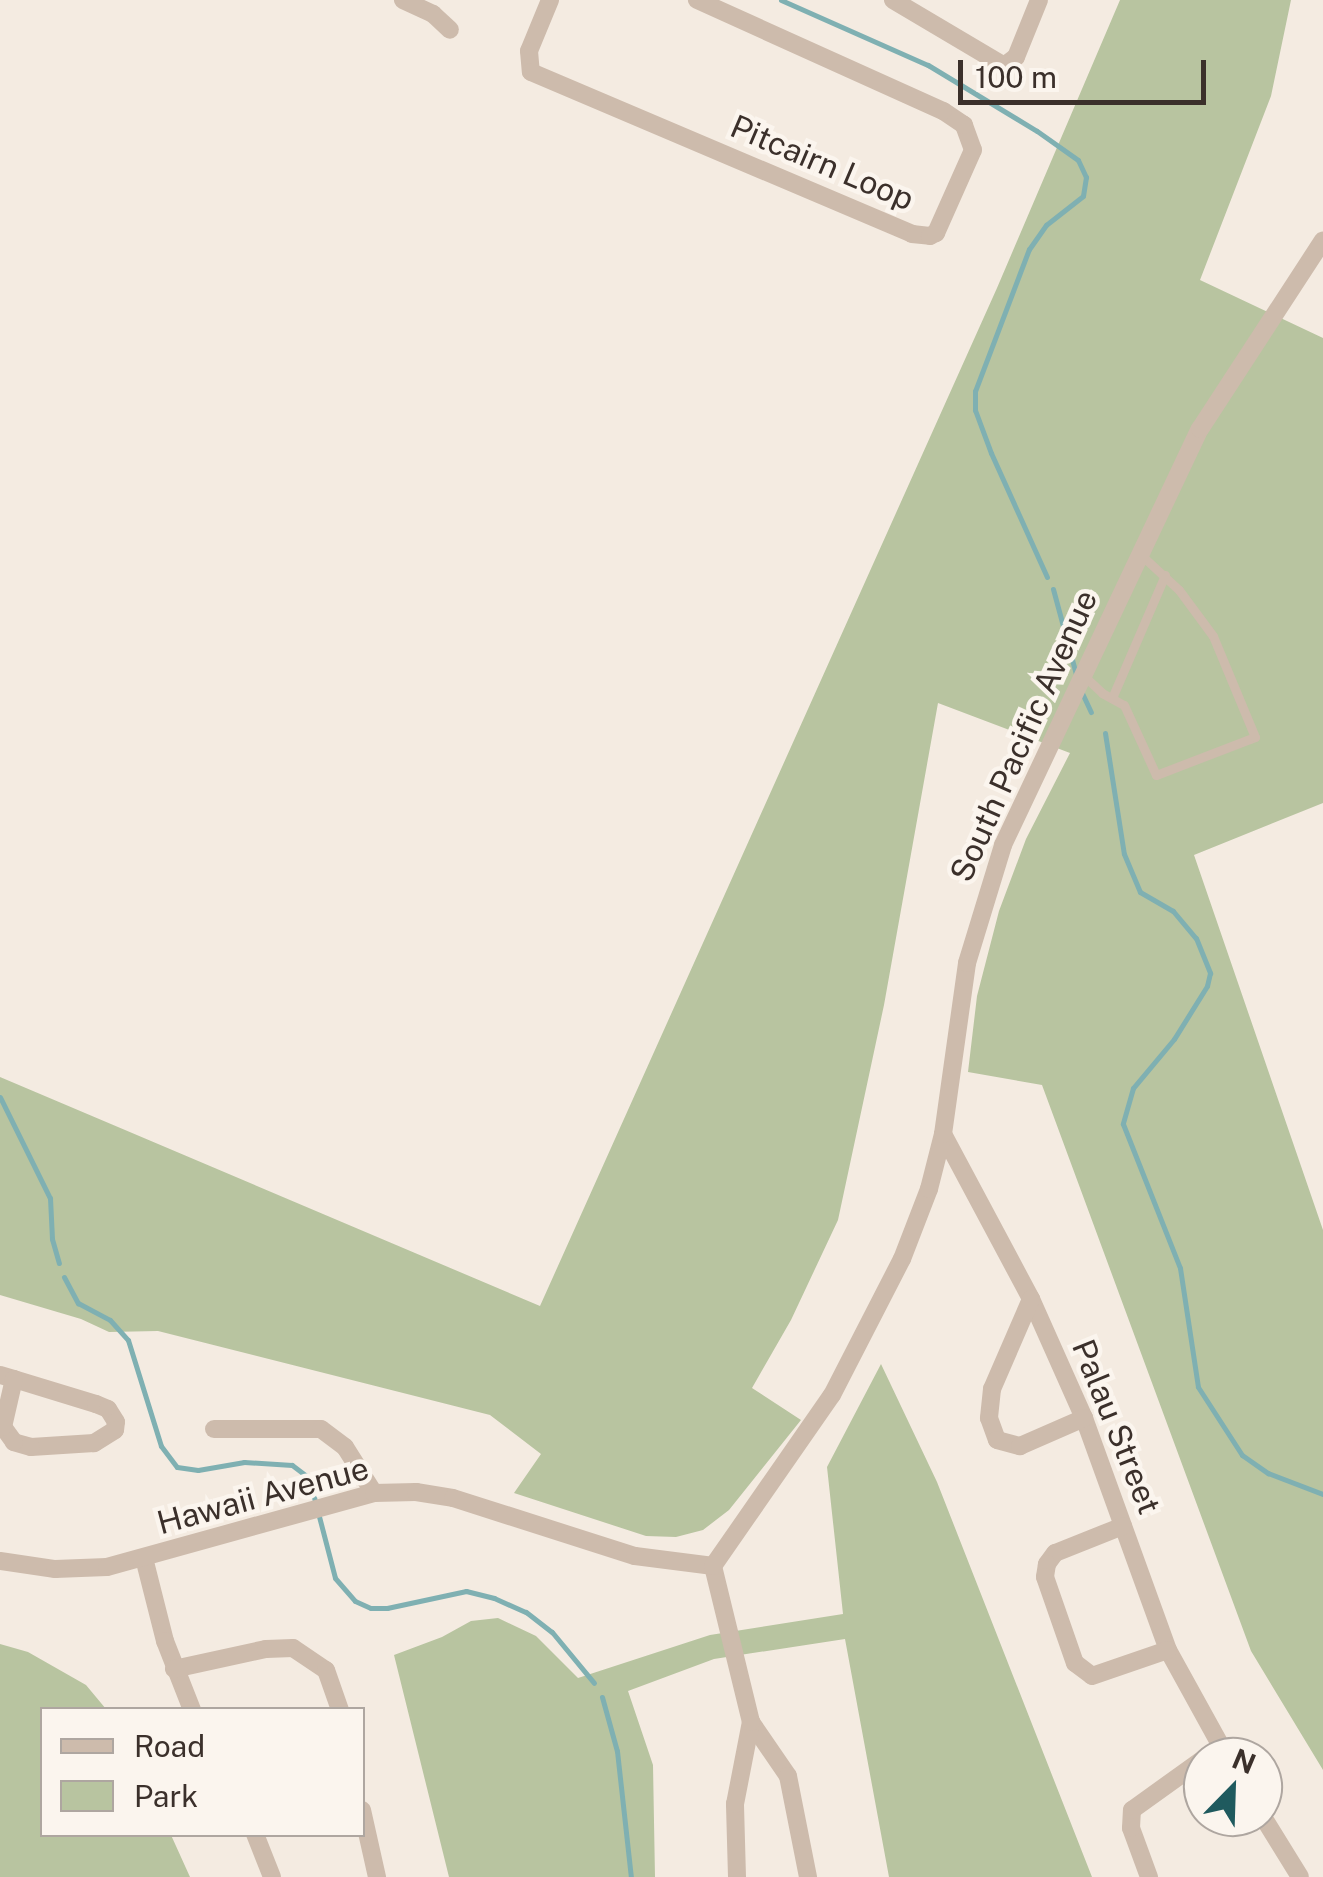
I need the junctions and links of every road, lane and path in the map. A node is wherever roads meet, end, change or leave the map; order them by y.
1 (403, 0) edge
2 (550, 0) edge
3 (696, 0) edge
4 (892, 0) edge
5 (1039, 0) edge
6 (450, 30) dead end
7 (1323, 240) edge
8 (1138, 552) junction
9 (1165, 575) junction
10 (1080, 680) junction
11 (1112, 698) junction
12 (943, 1134) junction
13 (1031, 1299) junction
14 (7, 1377) edge
15 (1084, 1418) junction
16 (214, 1429) dead end
17 (374, 1493) junction
18 (1123, 1526) junction
19 (144, 1558) junction
20 (0, 1561) edge
21 (713, 1566) junction
22 (1168, 1650) junction
23 (174, 1669) junction
24 (191, 1707) edge
25 (339, 1707) edge
26 (750, 1722) junction
27 (1206, 1737) edge
28 (1183, 1776) edge
29 (365, 1823) edge
30 (257, 1837) edge
31 (1276, 1837) edge
32 (272, 1877) edge
33 (377, 1877) edge
34 (737, 1877) edge
35 (808, 1877) edge
36 (1149, 1877) edge
37 (1300, 1877) edge

1 - 6 street
2 - 3 street, Pitcairn Loop
4 - 5 street
7 - 8 street, South Pacific Avenue
8 - 9 lane
8 - 10 street, South Pacific Avenue
9 - 11 lane
9 - 11 lane
10 - 11 lane
10 - 12 street, South Pacific Avenue
12 - 13 street, Palau Street
12 - 21 street, South Pacific Avenue
13 - 15 street, Palau Street
13 - 15 street
14 - 14 street
15 - 18 street, Palau Street
16 - 17 street
17 - 19 street, Hawaii Avenue
17 - 21 street, Hawaii Avenue
18 - 22 street, Palau Street
18 - 22 street
19 - 20 street, Hawaii Avenue
19 - 23 street
21 - 26 street
22 - 27 street, Palau Street
23 - 24 street
23 - 25 street
26 - 34 street
26 - 35 street
28 - 36 street, Palau Street
29 - 33 street
30 - 32 street
31 - 37 street

